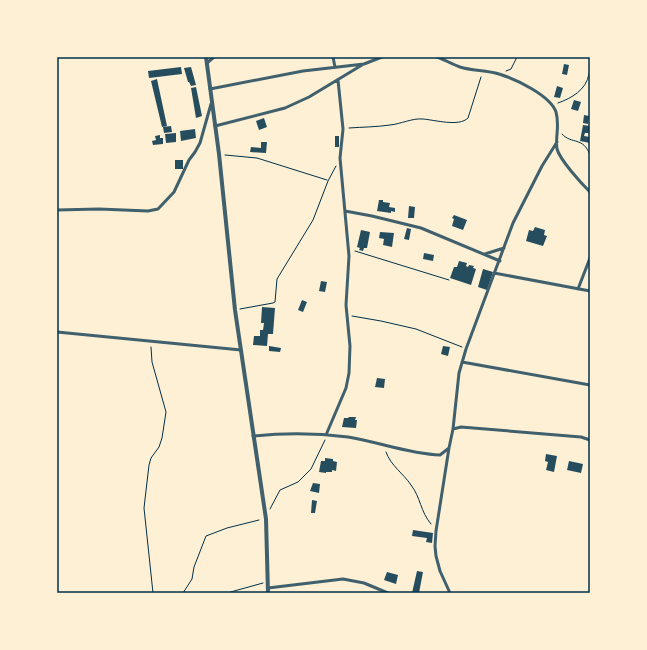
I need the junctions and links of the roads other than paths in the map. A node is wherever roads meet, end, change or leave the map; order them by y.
1 (206, 57) edge
2 (214, 57) edge
3 (333, 57) edge
4 (382, 57) edge
5 (438, 57) edge
6 (207, 63) junction
7 (364, 64) junction
8 (335, 67) junction
9 (338, 80) junction
10 (210, 89) junction
11 (212, 102) junction
12 (215, 126) junction
13 (557, 142) junction
14 (590, 192) edge
15 (57, 210) edge
16 (344, 211) junction
17 (504, 248) junction
18 (484, 254) junction
19 (590, 258) edge
20 (500, 261) junction
21 (494, 273) junction
22 (578, 289) junction
23 (590, 291) edge
24 (57, 332) edge
25 (241, 350) junction
26 (462, 362) junction
27 (590, 385) edge
28 (453, 429) junction
29 (326, 435) junction
30 (253, 436) junction
31 (590, 440) edge
32 (449, 448) junction
33 (268, 591) edge
34 (388, 593) edge
35 (450, 593) edge

1 - 6 street
2 - 6 street
3 - 8 street
4 - 7 street
5 - 13 street
6 - 10 street
7 - 8 street
7 - 9 street
8 - 10 street
9 - 12 street
9 - 16 street
10 - 11 street
11 - 12 street
11 - 15 street
12 - 25 street
13 - 14 street
13 - 17 street
16 - 18 street
16 - 29 street
17 - 18 street
17 - 20 street
18 - 20 street
19 - 22 street
20 - 21 street
21 - 22 street
21 - 26 street
22 - 23 street
24 - 25 street
25 - 30 street
26 - 27 street
26 - 28 street
28 - 31 street
28 - 32 street
29 - 30 street
29 - 32 street
30 - 33 street
32 - 35 street
33 - 34 street

